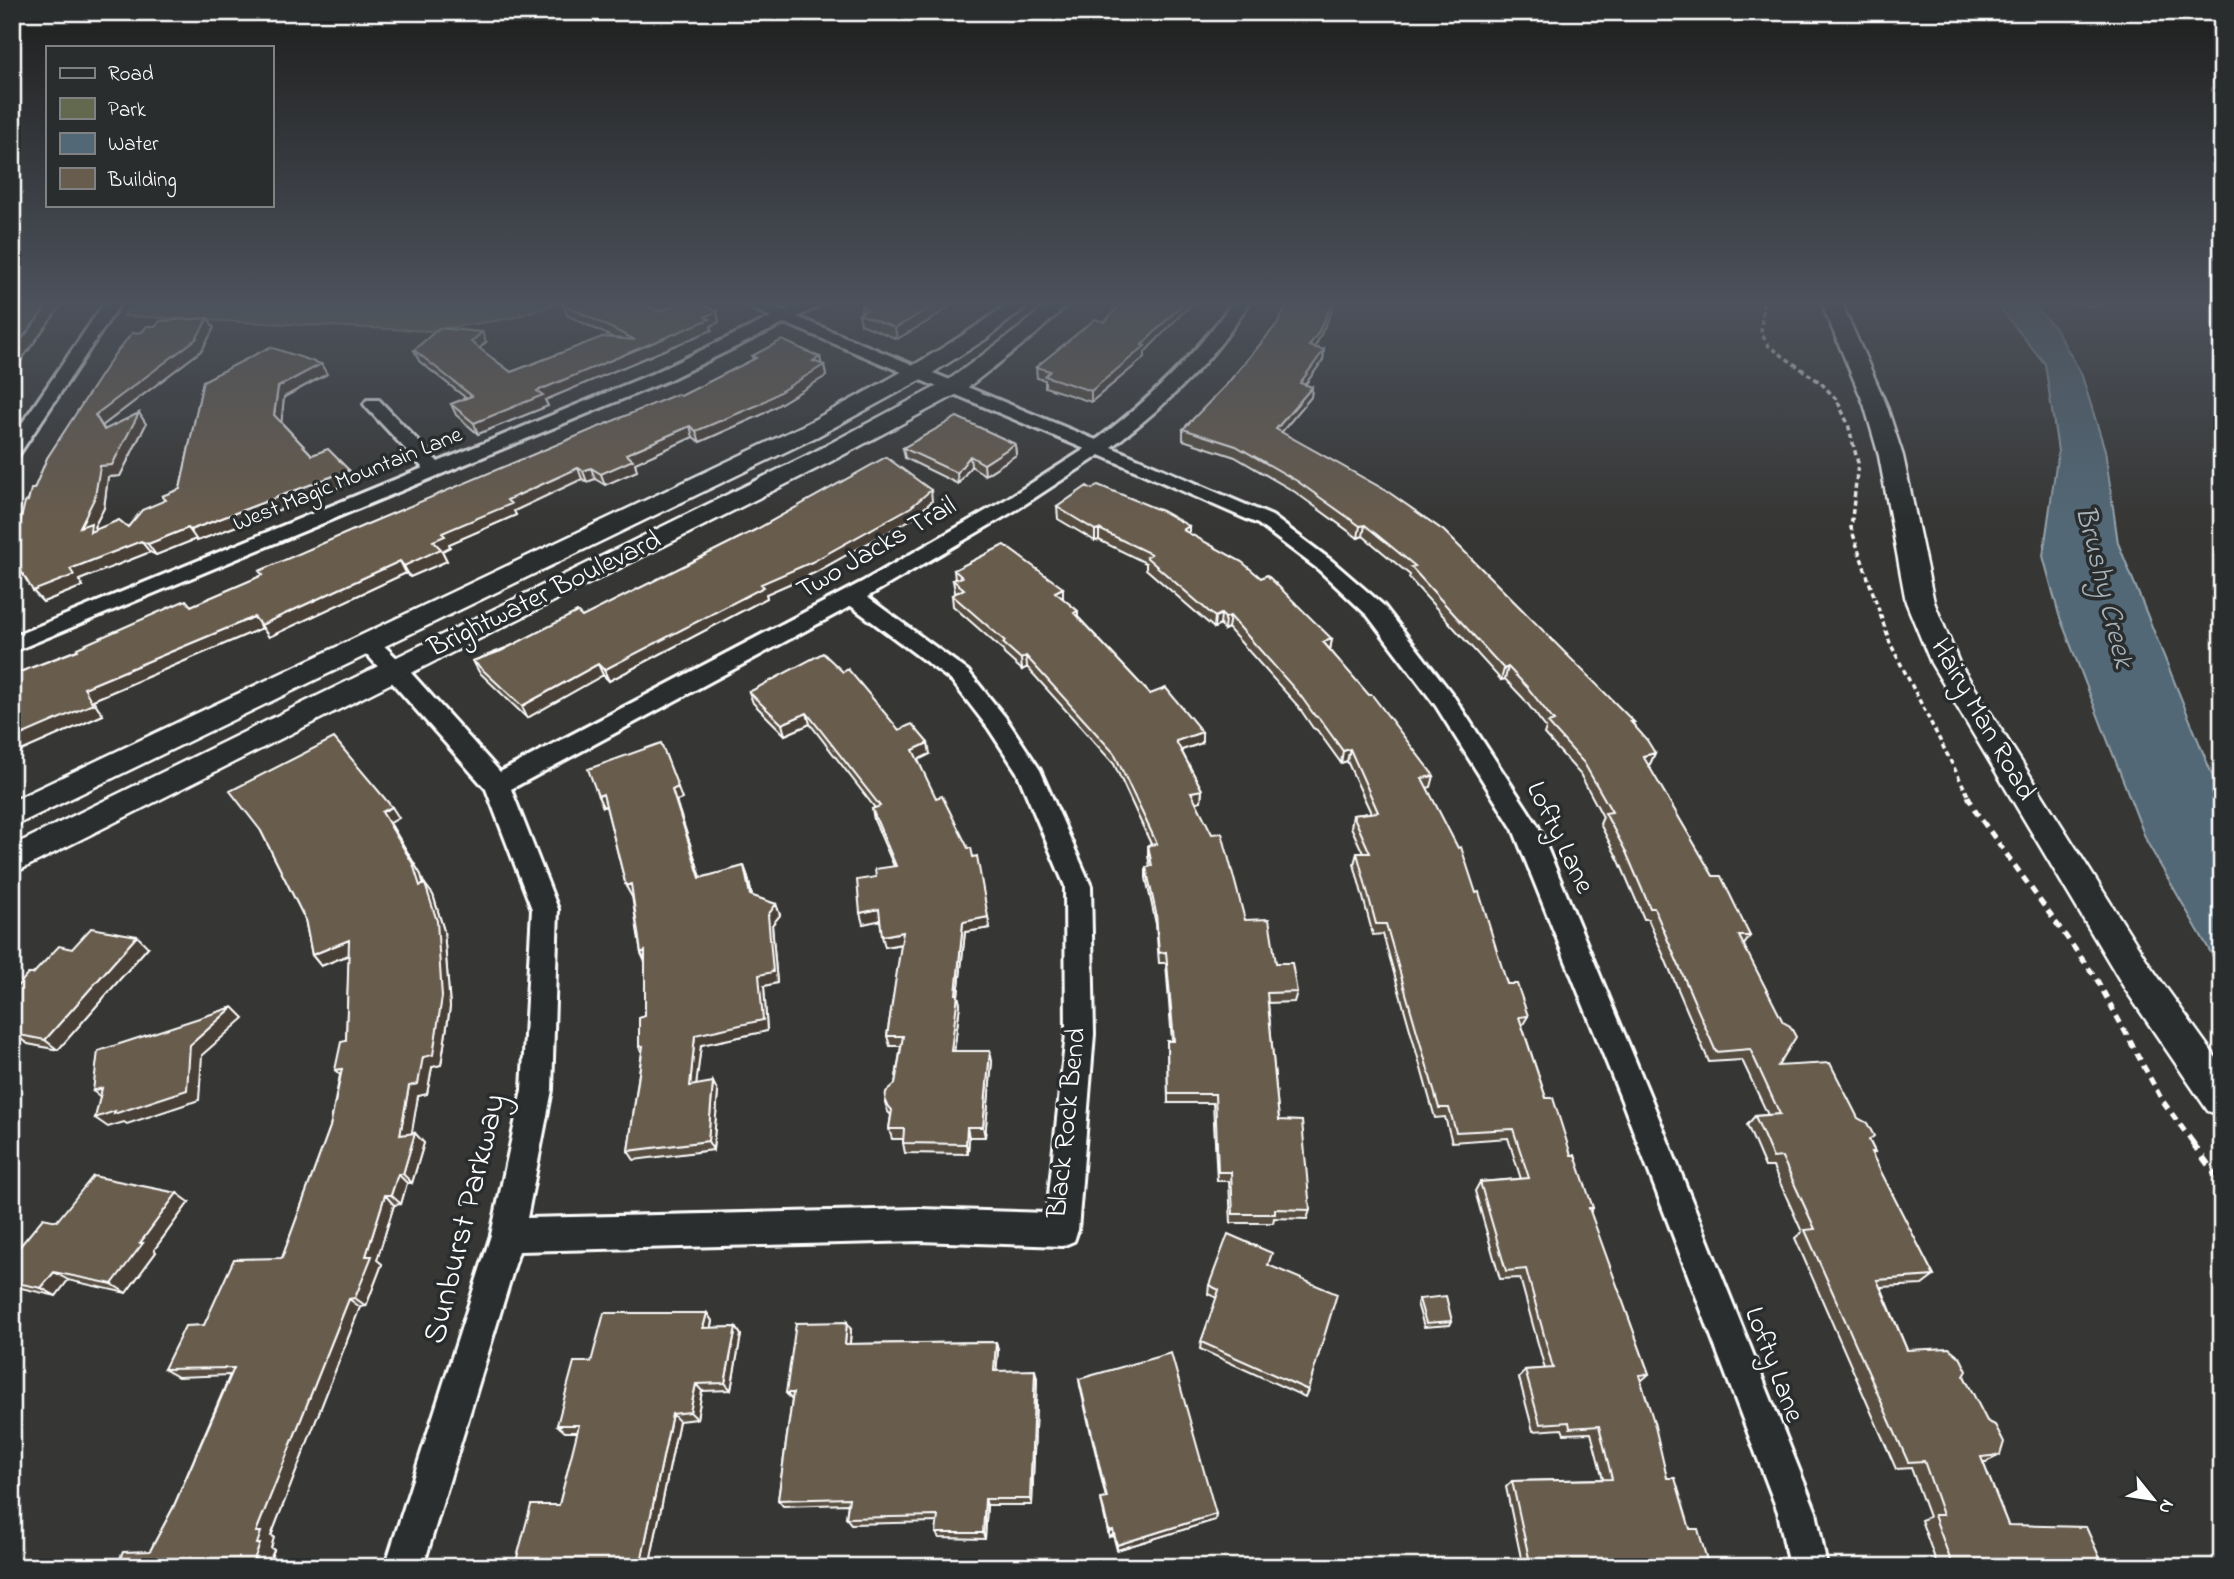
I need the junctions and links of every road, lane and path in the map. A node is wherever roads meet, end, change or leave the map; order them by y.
1 (63, 376) edge
2 (663, 376) edge
3 (911, 376) edge
4 (931, 376) edge
5 (969, 376) edge
6 (1180, 376) edge
7 (1863, 376) edge
8 (956, 386) junction
9 (373, 404) dead end
10 (1098, 447) junction
11 (12, 452) edge
12 (436, 471) junction
13 (853, 597) junction
14 (369, 644) junction
15 (12, 645) edge
16 (395, 669) junction
17 (497, 785) junction
18 (12, 816) edge
19 (12, 861) edge
20 (2222, 1098) edge
21 (508, 1235) junction
22 (404, 1567) edge
23 (1808, 1567) edge

1 - 11 street
2 - 12 street, West Magic Mountain Lane
3 - 14 street, Brightwater Boulevard
4 - 8 street, Lofty Lane
5 - 8 street, Brightwater Boulevard
6 - 10 street, Two Jacks Trail
7 - 20 street, Hairy Man Road
8 - 10 street, Lofty Lane
8 - 16 street, Brightwater Boulevard
9 - 12 street
10 - 13 street, Two Jacks Trail
10 - 23 street, Lofty Lane
12 - 15 street, West Magic Mountain Lane
13 - 17 street, Two Jacks Trail
13 - 21 street, Black Rock Bend
14 - 16 street, Sunburst Parkway
14 - 18 street, Brightwater Boulevard
16 - 17 street, Sunburst Parkway
16 - 19 street, Brightwater Boulevard
17 - 21 street, Sunburst Parkway
21 - 22 street, Sunburst Parkway

